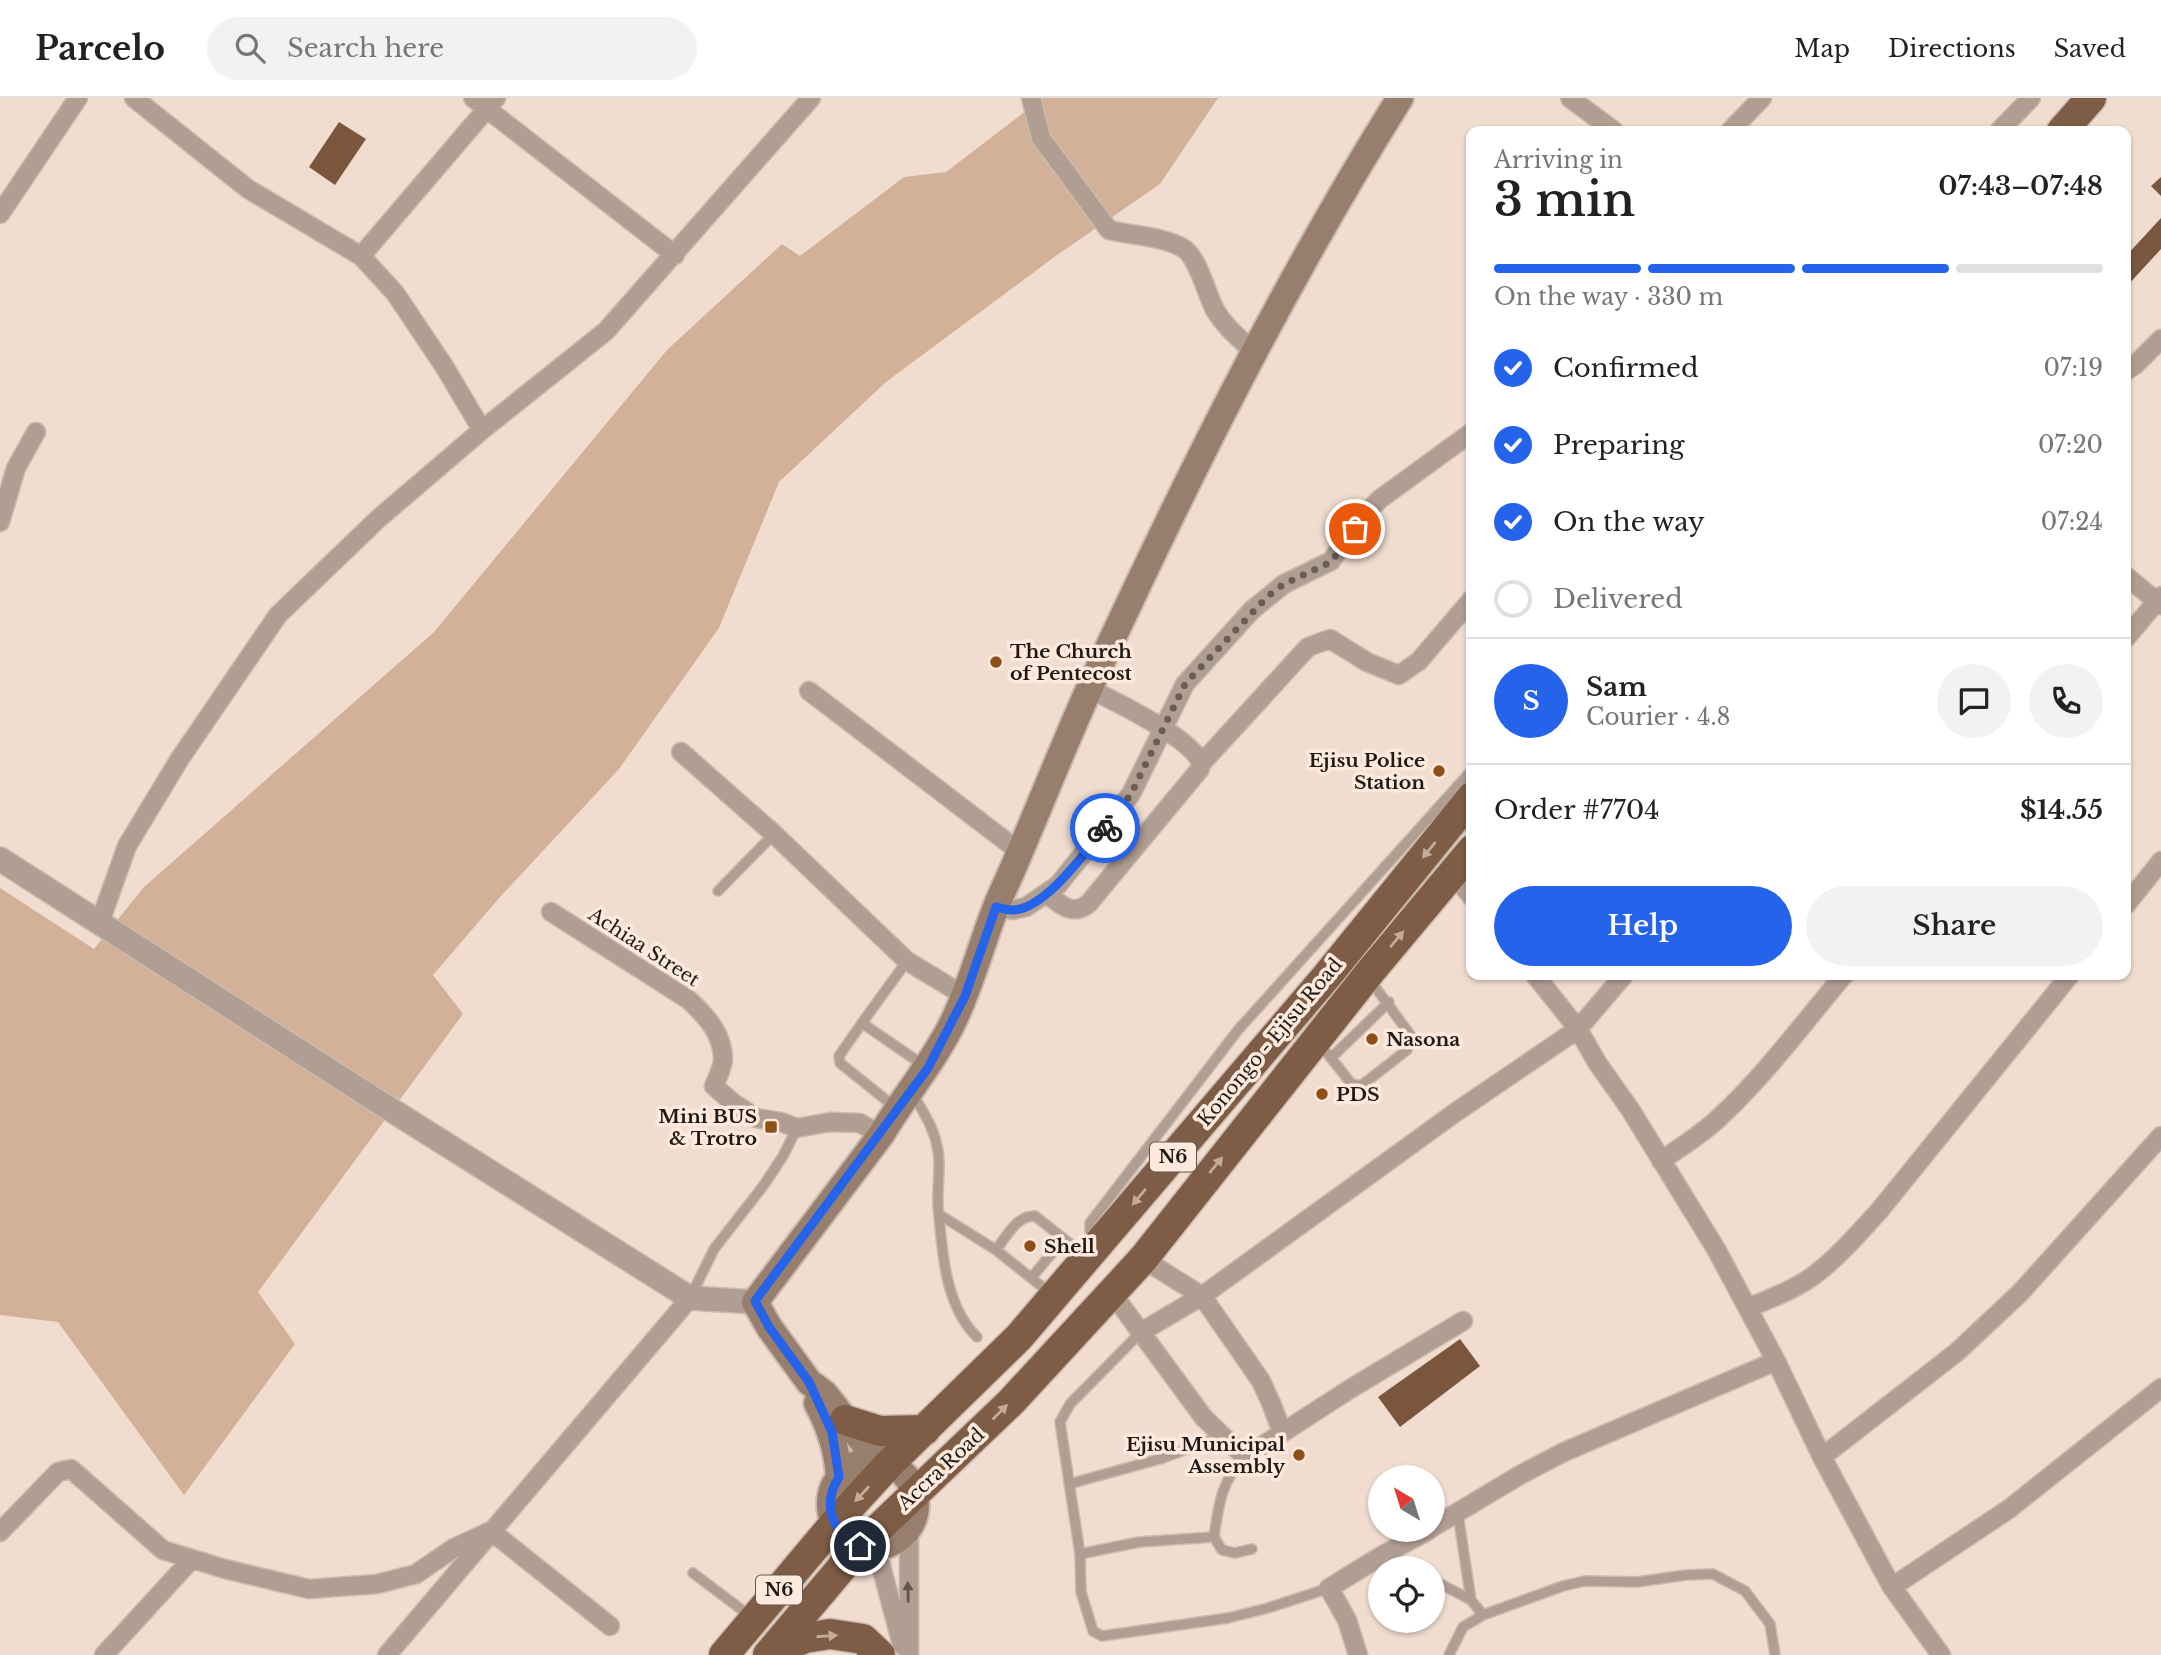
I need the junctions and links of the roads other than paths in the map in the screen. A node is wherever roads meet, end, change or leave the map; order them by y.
1 (78, 98) edge
2 (134, 98) edge
3 (473, 98) edge
4 (811, 98) edge
5 (1031, 98) edge
6 (1400, 98) edge
7 (1570, 98) edge
8 (1762, 98) edge
9 (2031, 98) edge
10 (2091, 98) edge
11 (491, 104) edge
12 (1607, 126) edge
13 (1735, 126) edge
14 (2004, 126) edge
15 (2066, 126) edge
16 (0, 214) edge
17 (676, 255) junction
18 (361, 256) junction
19 (2161, 339) edge
20 (1255, 352) junction
21 (2131, 368) edge
22 (482, 430) junction
23 (36, 432) dead end
24 (1466, 436) edge
25 (0, 522) edge
26 (2131, 580) edge
27 (2160, 601) edge
28 (1466, 606) edge
29 (2131, 633) edge
30 (1090, 689) junction
31 (809, 691) dead end
32 (1164, 729) junction
33 (681, 752) dead end
34 (1201, 764) junction
35 (1466, 778) edge
36 (1466, 804) edge
37 (774, 834) junction
38 (1020, 852) junction
39 (1466, 858) edge
40 (0, 859) edge
41 (2161, 862) edge
42 (1453, 874) junction
43 (1466, 890) edge
44 (718, 891) dead end
45 (1047, 894) junction
46 (2131, 899) edge
47 (996, 907) junction
48 (551, 912) dead end
49 (100, 922) junction
50 (907, 961) junction
51 (1367, 976) junction
52 (1539, 980) edge
53 (1620, 980) edge
54 (1840, 980) edge
55 (2066, 980) edge
56 (965, 996) junction
57 (1389, 1002) junction
58 (862, 1023) junction
59 (1578, 1029) junction
60 (1323, 1049) junction
61 (928, 1068) junction
62 (904, 1099) junction
63 (797, 1128) junction
64 (881, 1135) junction
65 (2161, 1136) edge
66 (1661, 1161) junction
67 (940, 1215) junction
68 (1063, 1240) junction
69 (996, 1250) junction
70 (1093, 1251) junction
71 (1143, 1259) junction
72 (1043, 1286) junction
73 (1112, 1293) junction
74 (1202, 1296) junction
75 (690, 1298) junction
76 (755, 1301) junction
77 (1748, 1308) junction
78 (1464, 1321) dead end
79 (1141, 1332) junction
80 (977, 1337) dead end
81 (1062, 1348) joint
82 (1776, 1361) junction
83 (809, 1382) junction
84 (2161, 1388) edge
85 (845, 1420) junction
86 (925, 1430) junction
87 (1282, 1432) junction
88 (1222, 1436) junction
89 (1245, 1457) junction
90 (1822, 1457) junction
91 (885, 1463) junction
92 (839, 1477) junction
93 (1069, 1484) junction
94 (915, 1493) junction
95 (1458, 1514) junction
96 (1446, 1520) edge
97 (834, 1524) junction
98 (909, 1528) junction
99 (491, 1531) junction
100 (0, 1532) edge
101 (1214, 1537) junction
102 (1406, 1542) edge
103 (868, 1546) junction
104 (1252, 1549) dead end
105 (1080, 1554) junction
106 (1383, 1555) joint
107 (191, 1560) junction
108 (693, 1573) dead end
109 (1445, 1586) edge
110 (1892, 1587) junction
111 (1329, 1588) junction
112 (1471, 1600) junction
113 (1483, 1615) junction
114 (754, 1619) junction
115 (610, 1626) dead end
116 (769, 1654) edge
117 (104, 1655) edge
118 (387, 1655) edge
119 (724, 1655) edge
120 (880, 1655) edge
121 (907, 1655) edge
122 (1359, 1655) edge
123 (1449, 1655) edge
124 (1776, 1655) edge
125 (1941, 1655) edge

1 - 16 street
2 - 18 street
3 - 11 street
4 - 17 street
5 - 20 street
6 - 20 main road
7 - 12 street
8 - 13 street
9 - 14 street
10 - 15 highway
11 - 17 street
11 - 18 street
17 - 22 street
18 - 22 street
19 - 21 street
20 - 30 main road
22 - 49 street
23 - 25 street
24 - 32 street
26 - 27 street
27 - 29 street
28 - 34 street
30 - 32 street
30 - 38 main road
31 - 38 street
32 - 34 street
32 - 45 street
33 - 37 street
34 - 45 street
35 - 70 lane
36 -> 70 highway, Konongo - Ejisu Road / N6
37 - 44 lane
37 - 50 street
38 - 47 main road
39 - 42 highway, Konongo - Ejisu Road / N6
40 - 49 street
41 - 46 street
42 - 43 street
51 -> 42 highway, Konongo - Ejisu Road / N6
45 - 47 street
47 - 56 main road
48 - 63 street, Achiaa Street
49 - 75 street
50 - 56 street
50 - 58 lane
51 - 57 lane
51 - 60 highway, Konongo - Ejisu Road / N6
52 - 59 street
53 - 59 street
54 - 66 street
55 - 77 street
56 - 61 main road
57 - 60 lane
57 - 60 lane
58 - 61 lane
58 - 62 lane
59 - 66 street
59 - 74 street
71 -> 60 highway, Konongo - Ejisu Road / N6
61 - 62 main road
62 - 64 main road
62 - 67 lane
63 - 64 street, Achiaa Street
63 - 75 lane
64 - 76 main road
65 - 90 street
66 - 77 street
67 - 69 lane
67 - 80 lane
68 - 69 lane
68 - 70 lane
68 - 72 lane
69 - 72 lane
70 - 72 highway, Konongo - Ejisu Road / N6
71 - 73 highway, Konongo - Ejisu Road / N6
71 - 74 street
72 - 86 highway, Konongo - Ejisu Road / N6
73 - 79 street
73 - 81 highway, Konongo - Ejisu Road / N6
74 - 79 street
74 - 87 street
75 - 76 street
75 - 99 street
76 - 83 main road
77 - 82 street
78 - 87 street
79 - 88 street
79 - 93 lane
94 -> 81 highway, Accra Road / N6
82 - 90 street
82 - 95 street
83 - 85 main road
83 - 92 main road
84 - 110 street
85 - 86 highway
85 - 91 main road
86 - 91 highway, Konongo - Ejisu Road / N6
87 - 89 street
88 - 89 street
88 - 93 lane
89 - 101 lane
90 - 110 street
91 - 92 main road, Konongo - Ejisu Road
91 - 94 main road
91 -> 97 highway, Konongo - Ejisu Road / N6
92 - 97 main road
93 - 105 lane
94 - 98 main road
94 - 103 highway, Accra Road / N6
95 - 96 street
95 - 112 lane
97 - 103 main road
97 - 114 highway, Konongo - Ejisu Road / N6
98 - 103 main road
121 -> 98 street
99 - 107 street
99 - 115 street
99 - 118 street
100 - 107 street
101 - 104 lane
101 - 105 lane
102 - 106 street
103 - 116 highway, Accra Road / N6
103 - 121 street
105 - 111 lane
106 - 111 street
107 - 117 street
108 - 114 lane
109 - 112 lane
110 - 125 street
111 - 122 street
112 - 113 lane
113 - 123 lane
113 - 124 lane
114 - 119 highway, Konongo - Ejisu Road / N6
116 -> 120 highway

